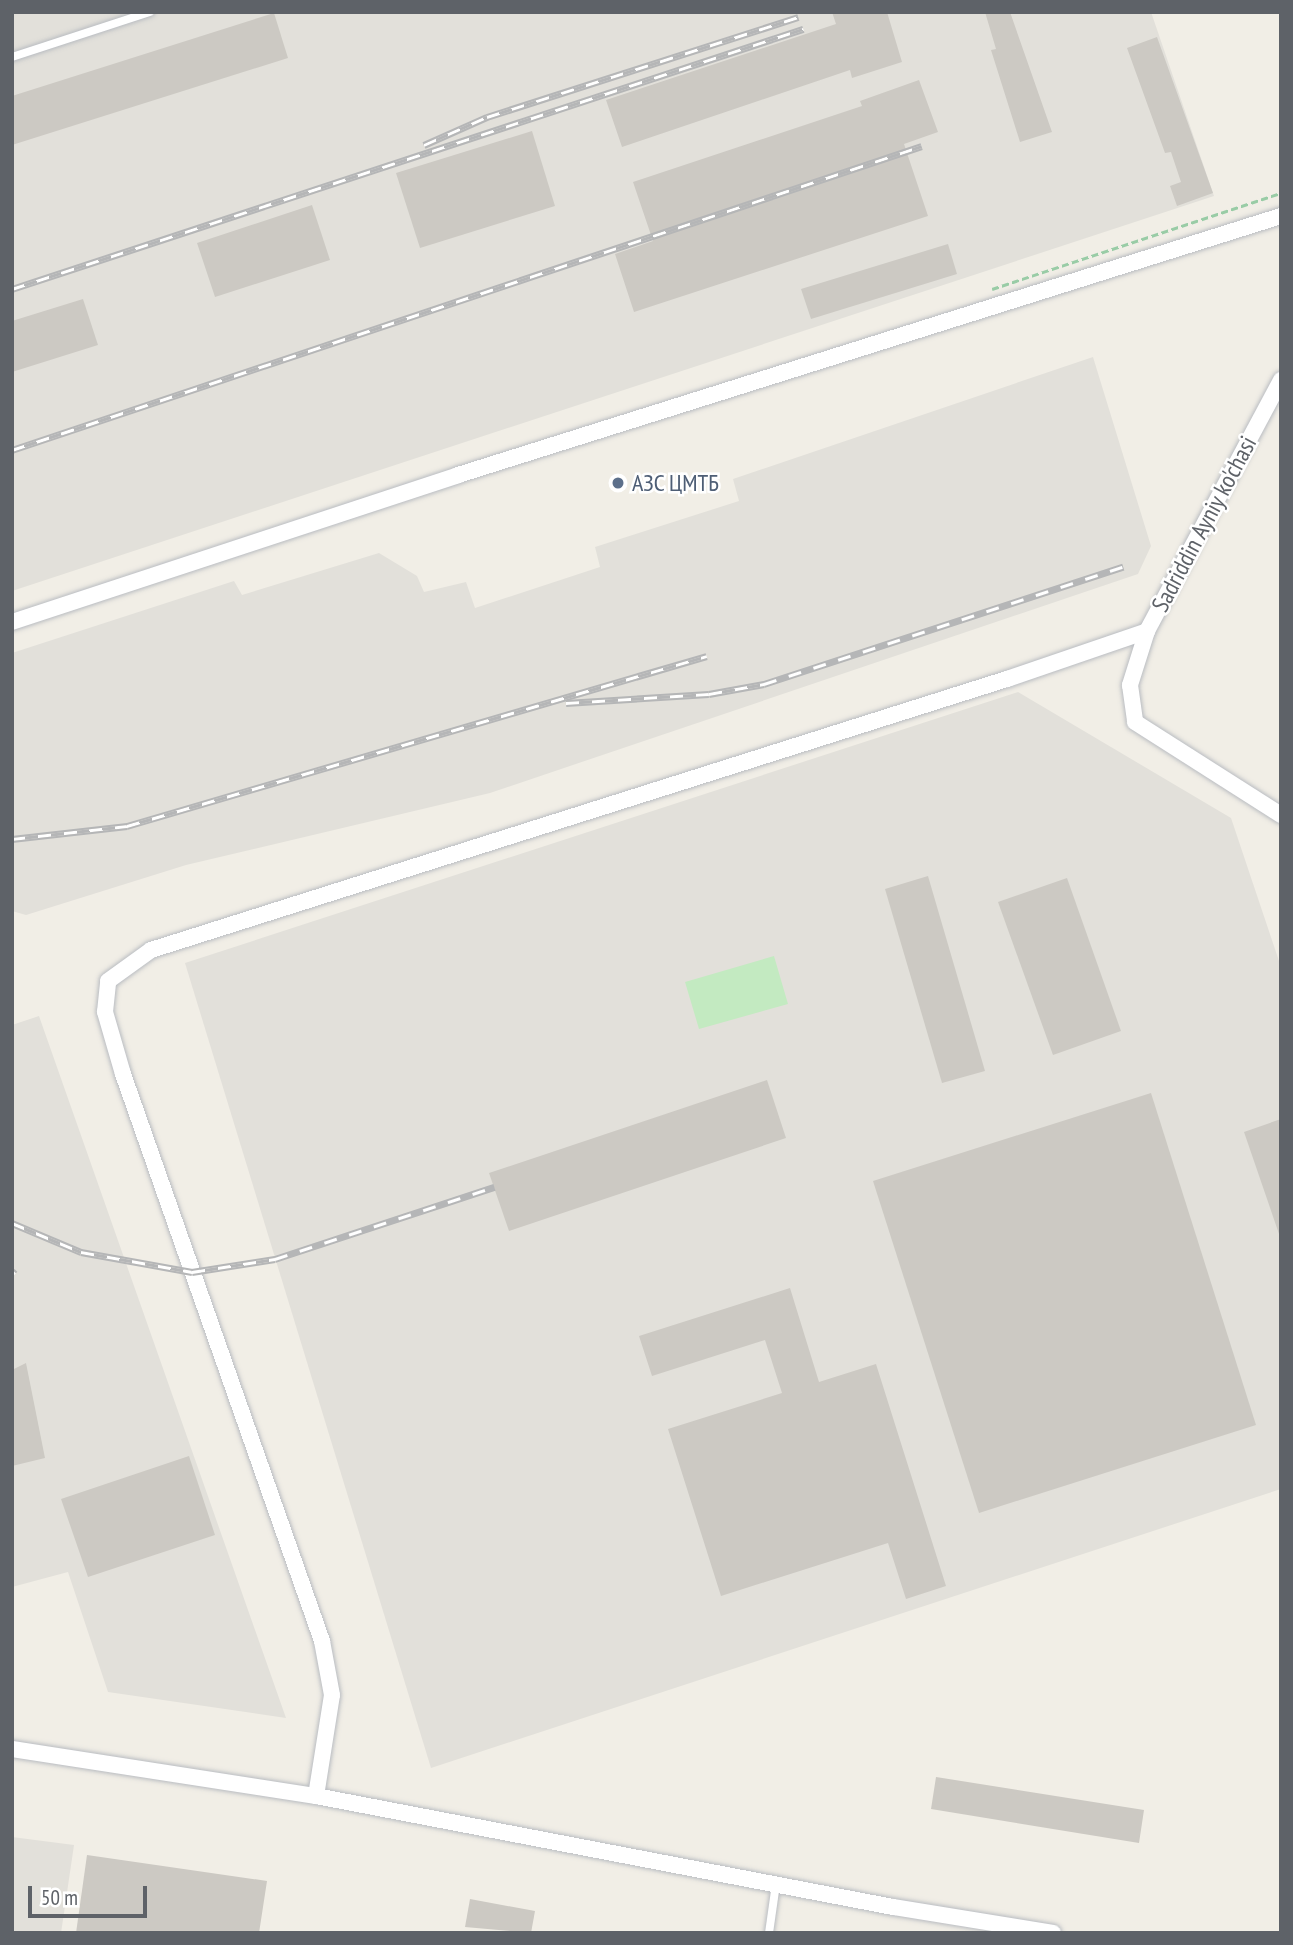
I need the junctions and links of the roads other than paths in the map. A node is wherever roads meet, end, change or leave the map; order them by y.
1 (150, 12) edge
2 (12, 57) edge
3 (1281, 216) edge
4 (1281, 380) edge
5 (12, 622) edge
6 (1147, 631) junction
7 (1281, 815) edge
8 (12, 1749) edge
9 (316, 1796) junction
10 (776, 1884) junction
11 (769, 1933) edge
12 (1053, 1933) edge

1 - 2 lane
3 - 5 street
4 - 6 street, Sadriddin Ayniy ko'chasi
6 - 7 street, Sadriddin Ayniy ko'chasi
6 - 9 street
8 - 9 street
9 - 10 street
10 - 11 lane
10 - 12 street

